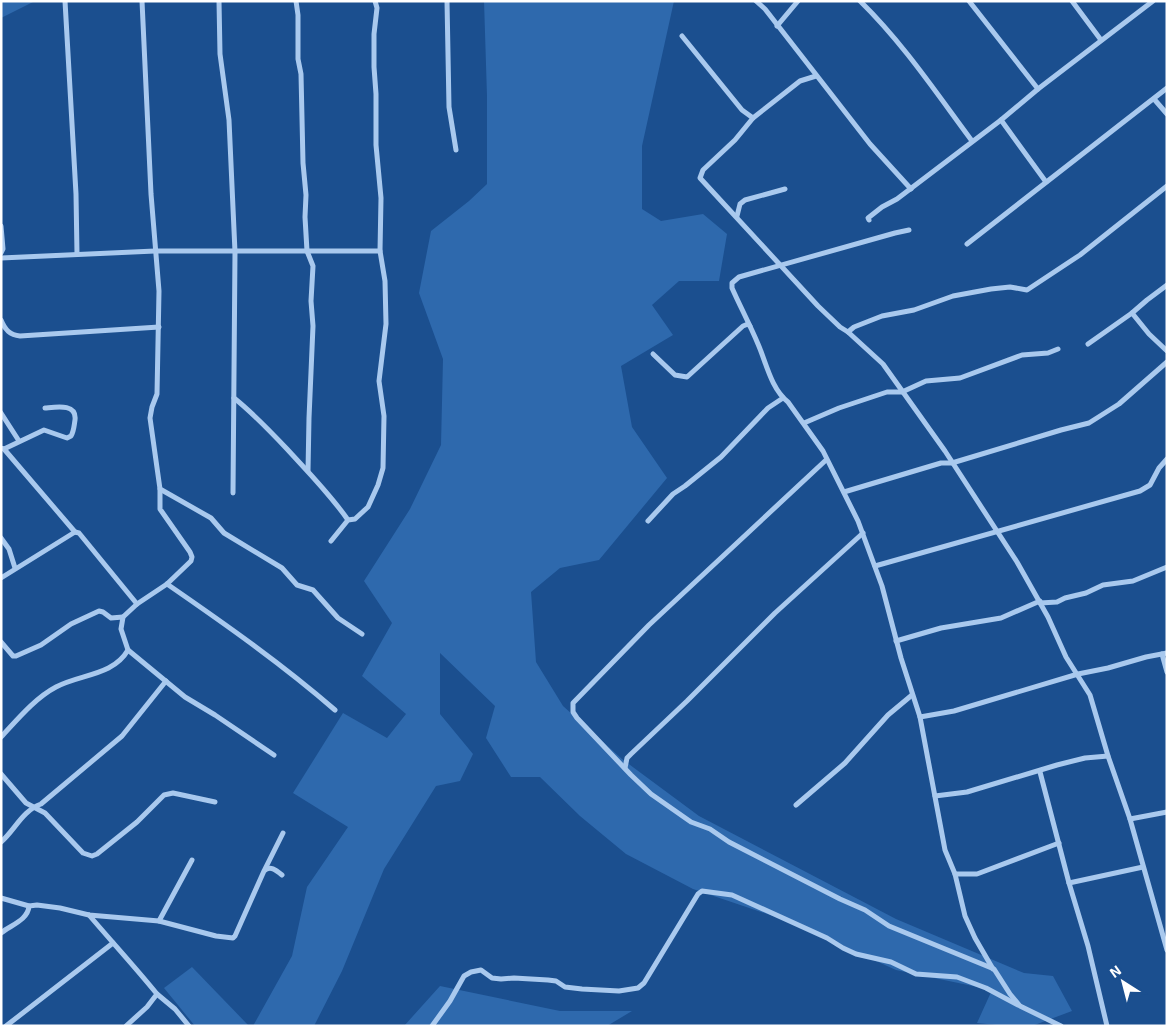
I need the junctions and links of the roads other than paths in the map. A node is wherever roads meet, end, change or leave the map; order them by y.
1 (65, 1) edge
2 (142, 1) edge
3 (219, 1) edge
4 (296, 1) edge
5 (375, 1) edge
6 (447, 1) edge
7 (756, 1) edge
8 (798, 1) edge
9 (860, 1) edge
10 (969, 1) edge
11 (1072, 1) edge
12 (1153, 1) edge
13 (777, 26) junction
14 (682, 36) dead end
15 (1101, 40) junction
16 (816, 76) junction
17 (1167, 88) edge
18 (1038, 89) junction
19 (1154, 99) junction
20 (1167, 114) edge
21 (753, 118) junction
22 (1001, 120) junction
23 (972, 141) junction
24 (456, 150) dead end
25 (1046, 182) junction
26 (1167, 186) edge
27 (785, 189) dead end
28 (911, 189) junction
29 (737, 216) junction
30 (869, 220) dead end
31 (1, 226) edge
32 (909, 230) dead end
33 (967, 244) dead end
34 (155, 251) junction
35 (307, 251) junction
36 (380, 251) junction
37 (235, 252) junction
38 (1, 253) edge
39 (77, 254) junction
40 (1, 258) edge
41 (782, 265) junction
42 (1167, 285) edge
43 (1132, 313) junction
44 (1, 320) edge
45 (159, 327) junction
46 (750, 327) junction
47 (848, 332) junction
48 (1088, 344) dead end
49 (1058, 350) dead end
50 (1167, 351) edge
51 (653, 354) dead end
52 (1167, 362) edge
53 (902, 392) junction
54 (234, 398) junction
55 (783, 398) junction
56 (45, 408) dead end
57 (1, 413) edge
58 (804, 423) junction
59 (18, 440) junction
60 (2, 448) edge
61 (1167, 459) edge
62 (826, 460) junction
63 (952, 463) junction
64 (308, 471) junction
65 (160, 489) junction
66 (233, 492) dead end
67 (844, 492) junction
68 (348, 520) junction
69 (648, 522) dead end
70 (75, 532) junction
71 (997, 532) junction
72 (863, 533) junction
73 (1, 538) edge
74 (331, 541) dead end
75 (875, 566) junction
76 (1167, 566) edge
77 (15, 568) junction
78 (1, 578) edge
79 (167, 584) junction
80 (1040, 602) junction
81 (137, 604) junction
82 (123, 617) junction
83 (362, 634) dead end
84 (896, 641) junction
85 (1, 642) edge
86 (128, 650) junction
87 (1165, 653) edge
88 (1167, 672) edge
89 (1078, 674) junction
90 (166, 680) junction
91 (912, 695) junction
92 (335, 710) dead end
93 (920, 717) junction
94 (1, 737) edge
95 (274, 755) dead end
96 (1108, 756) junction
97 (625, 768) junction
98 (1040, 772) junction
99 (1, 774) edge
100 (935, 796) junction
101 (215, 802) dead end
102 (796, 805) dead end
103 (33, 807) junction
104 (1167, 812) edge
105 (1130, 819) junction
106 (282, 833) dead end
107 (1, 842) edge
108 (1059, 843) junction
109 (192, 860) dead end
110 (1143, 867) junction
111 (265, 870) junction
112 (955, 874) junction
113 (282, 875) dead end
114 (1069, 882) junction
115 (1, 898) edge
116 (29, 906) junction
117 (89, 915) junction
118 (159, 921) junction
119 (1, 933) edge
120 (113, 943) junction
121 (1167, 950) edge
122 (987, 959) junction
123 (982, 964) junction
124 (994, 969) junction
125 (157, 994) junction
126 (1020, 1006) junction
127 (6, 1026) edge
128 (126, 1026) edge
129 (189, 1026) edge
130 (432, 1026) edge
131 (1061, 1026) edge
132 (1107, 1026) edge

1 - 39 street
2 - 34 street
3 - 37 street
4 - 35 street
5 - 36 street
6 - 24 street
7 - 13 street
8 - 13 street
9 - 23 street
10 - 18 street
11 - 15 street
12 - 15 street
13 - 16 street
14 - 21 street
15 - 18 street
16 - 21 street
16 - 28 street
17 - 19 street
18 - 22 street
19 - 20 street
19 - 25 street
21 - 29 street
22 - 23 street
22 - 25 street
23 - 28 street
25 - 33 street
26 - 47 street
27 - 29 street
28 - 30 street
29 - 41 street
31 - 38 street
32 - 41 street
34 - 37 street
34 - 39 street
34 - 45 street
35 - 36 street
35 - 37 street
35 - 64 street
36 - 68 street
37 - 54 street
39 - 40 street
41 - 46 street
41 - 47 street
42 - 43 street
43 - 48 street
43 - 50 street
44 - 45 street
45 - 65 street
46 - 51 street
46 - 55 street
47 - 53 street
49 - 53 street
52 - 63 street
53 - 58 street
53 - 63 street
54 - 64 street
54 - 66 street
55 - 58 street
55 - 69 street
56 - 59 street
57 - 59 street
58 - 62 street
59 - 60 street
60 - 70 street
61 - 71 street
62 - 67 street
62 - 97 street
63 - 67 street
63 - 71 street
64 - 68 street
65 - 79 street
65 - 83 street
67 - 72 street
68 - 74 street
70 - 77 street
70 - 81 street
71 - 75 street
71 - 80 street
72 - 75 street
72 - 97 street
73 - 77 street
75 - 84 street
76 - 80 street
77 - 78 street
79 - 81 street
79 - 92 street
80 - 84 street
80 - 89 street
81 - 82 street
82 - 85 street
82 - 86 street
84 - 91 street
86 - 90 street
86 - 94 street
87 - 88 street
87 - 89 street
89 - 93 street
89 - 96 street
90 - 95 street
90 - 103 street
91 - 93 street
91 - 102 street
93 - 100 street
96 - 98 street
96 - 105 street
97 - 123 street
98 - 100 street
98 - 108 street
99 - 103 street
100 - 112 street
101 - 103 street
103 - 107 street
104 - 105 street
105 - 110 street
106 - 111 street
108 - 112 street
108 - 114 street
109 - 118 street
110 - 114 street
110 - 121 street
111 - 113 street
111 - 118 street
112 - 122 street
114 - 132 street
115 - 116 street
116 - 117 street
116 - 119 street
117 - 118 street
117 - 120 street
120 - 125 street
120 - 127 street
122 - 123 street
122 - 124 street
123 - 124 street
124 - 126 street
125 - 128 street
125 - 129 street
126 - 130 street
126 - 131 street

